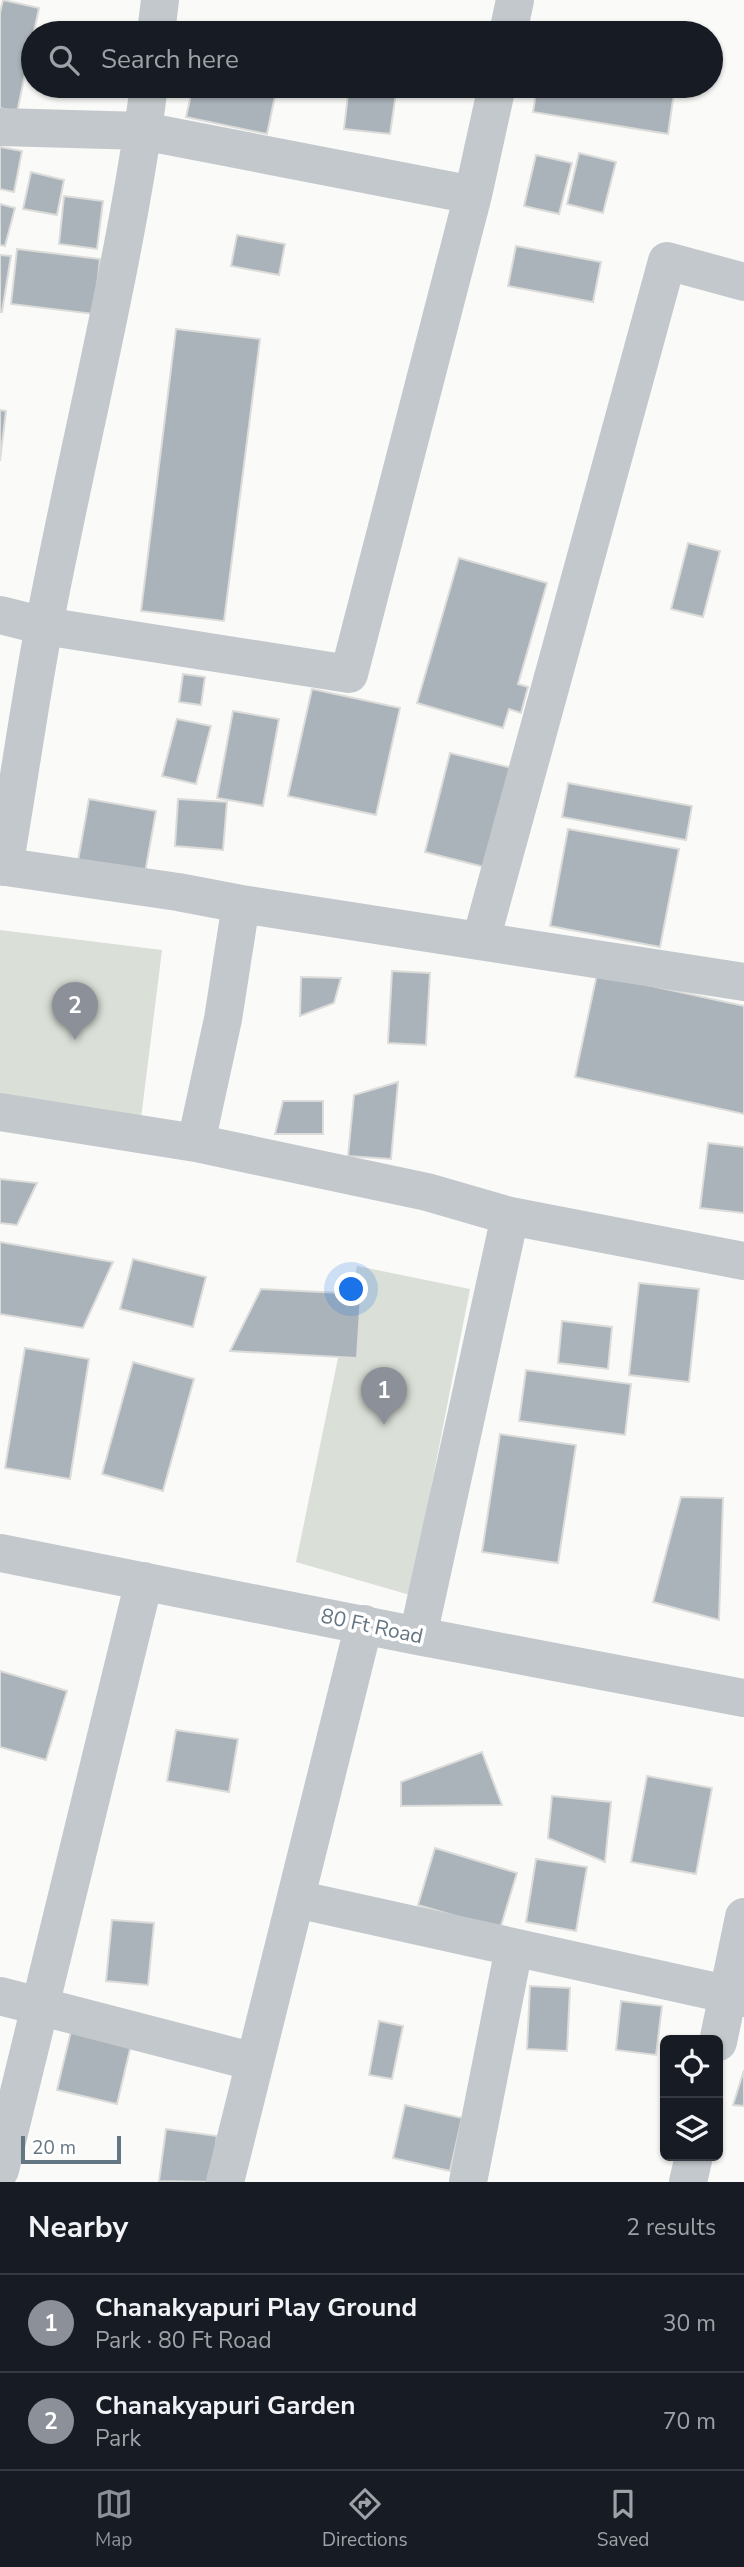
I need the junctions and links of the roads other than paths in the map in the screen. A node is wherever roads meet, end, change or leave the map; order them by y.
1 (160, 0) edge
2 (515, 0) edge
3 (157, 21) edge
4 (511, 21) edge
5 (147, 98) edge
6 (494, 98) edge
7 (0, 127) edge
8 (143, 131) junction
9 (474, 195) junction
10 (744, 282) edge
11 (0, 615) edge
12 (44, 626) junction
13 (2, 866) edge
14 (241, 904) junction
15 (481, 940) junction
16 (744, 982) edge
17 (0, 1112) edge
18 (196, 1143) junction
19 (510, 1216) junction
20 (744, 1261) edge
21 (0, 1553) edge
22 (144, 1581) junction
23 (364, 1624) junction
24 (418, 1636) junction
25 (744, 1698) edge
26 (296, 1899) junction
27 (744, 1917) edge
28 (514, 1948) junction
29 (0, 1996) edge
30 (736, 1996) edge
31 (40, 2007) junction
32 (721, 2035) edge
33 (255, 2062) junction
34 (693, 2161) edge
35 (0, 2170) edge
36 (225, 2182) edge
37 (468, 2182) edge
38 (688, 2182) edge

1 - 3 street
2 - 4 street
5 - 8 street
6 - 9 street
7 - 8 street
8 - 9 street
8 - 12 street
9 - 12 street
10 - 15 street
11 - 12 street
12 - 13 street
13 - 14 street
14 - 15 street
14 - 18 street
15 - 16 street
17 - 18 street
18 - 19 street
19 - 20 street
19 - 24 street
21 - 22 street, 80 Ft Road
22 - 23 street, 80 Ft Road
22 - 31 street
23 - 24 street, 80 Ft Road
23 - 26 street
24 - 25 street, 80 Ft Road
26 - 28 street
26 - 33 street
27 - 30 street
28 - 30 street
28 - 37 street
29 - 31 street
30 - 32 street
31 - 33 street
31 - 35 street
33 - 36 street
34 - 38 street

